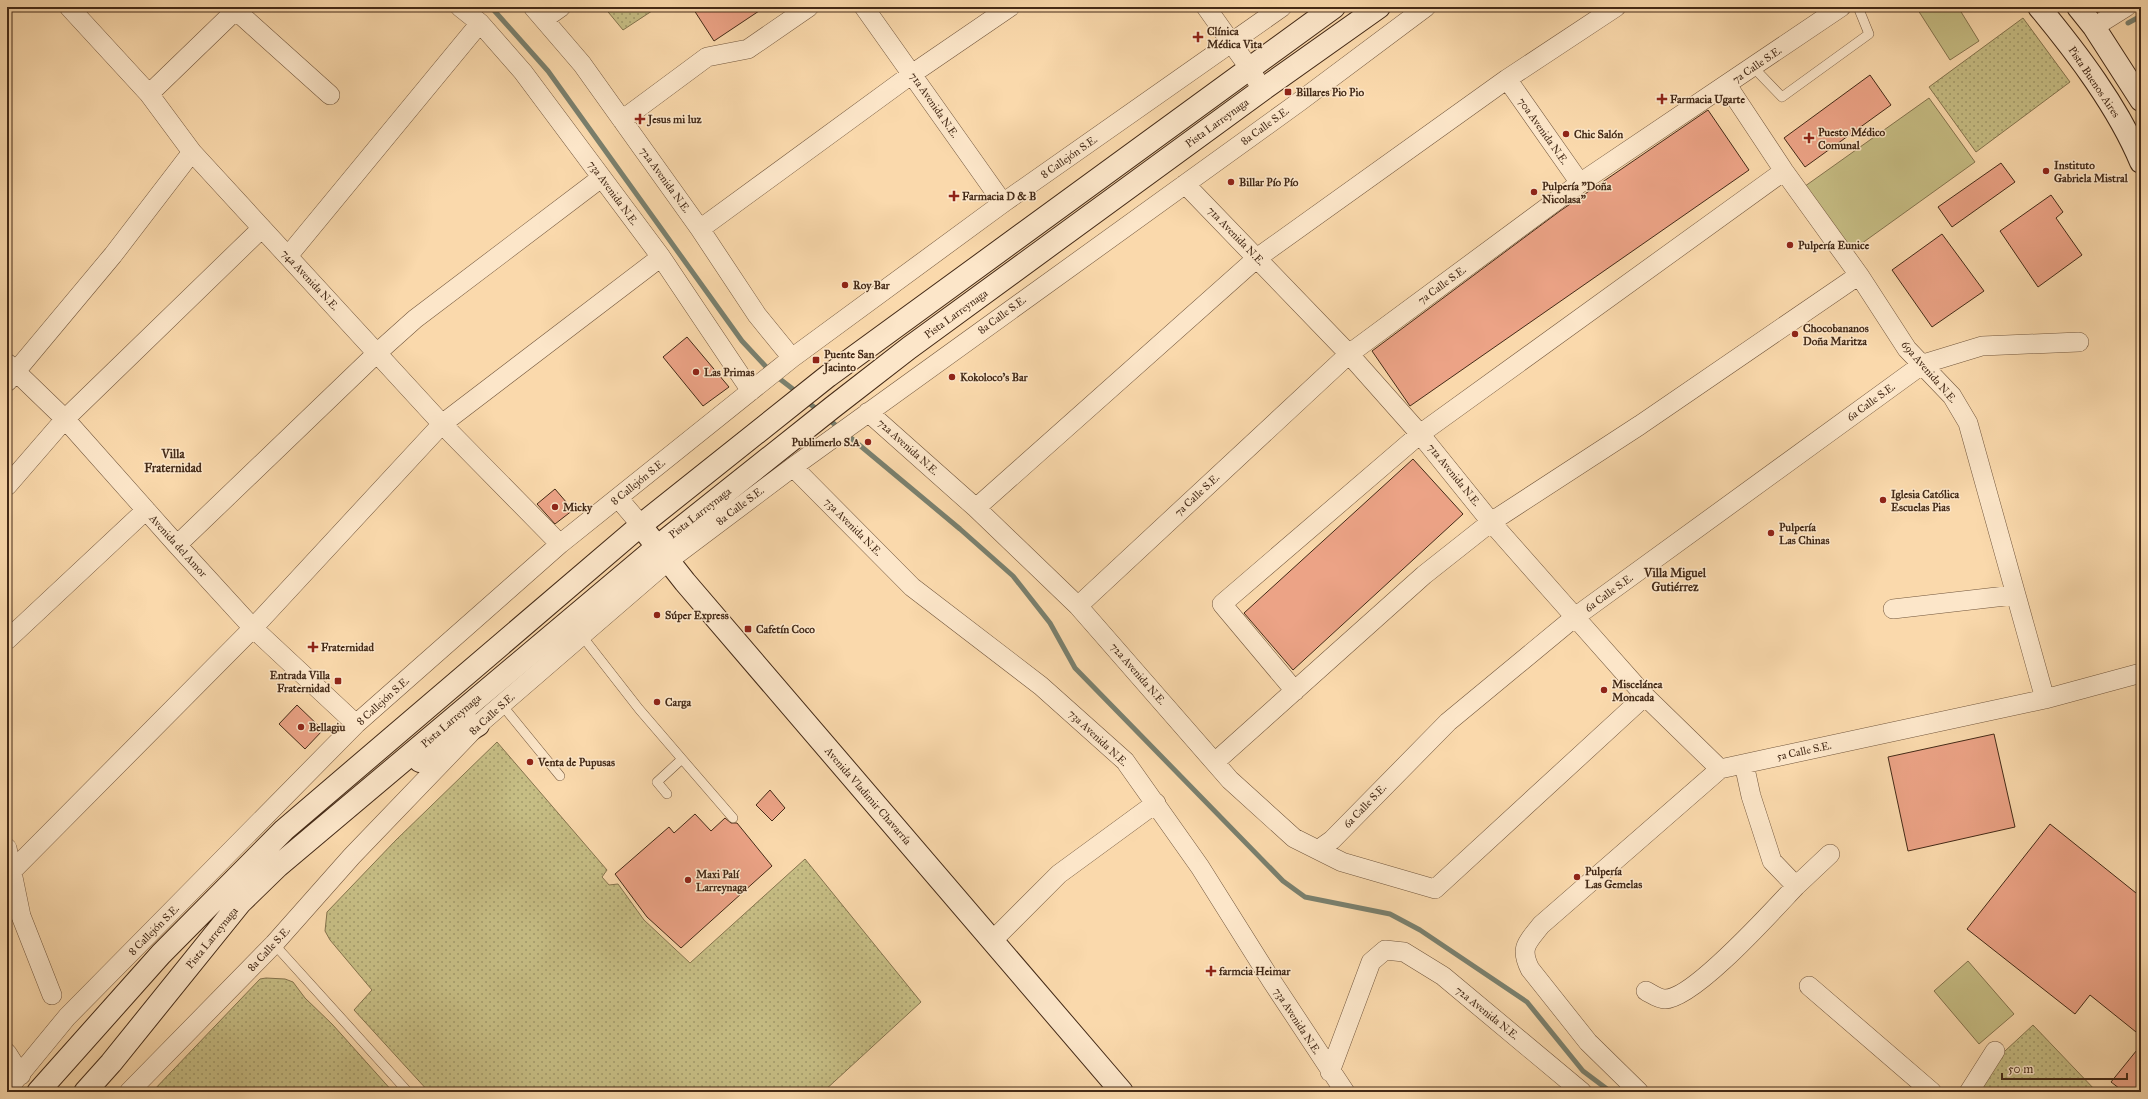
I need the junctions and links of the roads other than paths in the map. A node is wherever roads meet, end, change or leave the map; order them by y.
1 (69, 7) edge
2 (460, 7) edge
3 (561, 7) edge
4 (809, 7) edge
5 (864, 7) edge
6 (1010, 7) edge
7 (1206, 7) edge
8 (1282, 7) edge
9 (1334, 7) edge
10 (1379, 7) edge
11 (1426, 7) edge
12 (1616, 7) edge
13 (1841, 7) edge
14 (1858, 7) edge
15 (2039, 7) edge
16 (2078, 7) edge
17 (2126, 7) edge
18 (236, 8) edge
19 (538, 13) edge
20 (480, 22) junction
21 (2094, 27) junction
22 (1232, 42) junction
23 (2115, 58) junction
24 (1753, 67) junction
25 (1250, 69) junction
26 (912, 74) junction
27 (2089, 74) junction
28 (1507, 79) junction
29 (1727, 85) junction
30 (1262, 90) junction
31 (149, 94) junction
32 (330, 95) dead end
33 (2141, 100) edge
34 (622, 120) junction
35 (192, 152) junction
36 (2141, 162) edge
37 (1784, 170) junction
38 (601, 178) junction
39 (1580, 183) junction
40 (1185, 184) junction
41 (1003, 203) junction
42 (262, 228) junction
43 (700, 229) junction
44 (288, 256) junction
45 (661, 258) junction
46 (1257, 258) junction
47 (1859, 275) junction
48 (2079, 342) dead end
49 (377, 353) junction
50 (1349, 354) junction
51 (784, 364) junction
52 (1923, 364) junction
53 (10, 372) edge
54 (756, 387) junction
55 (862, 416) junction
56 (65, 420) junction
57 (442, 424) junction
58 (1420, 434) junction
59 (792, 466) junction
60 (7, 486) edge
61 (618, 498) junction
62 (976, 508) junction
63 (146, 510) junction
64 (1491, 522) junction
65 (640, 525) junction
66 (560, 544) junction
67 (177, 545) junction
68 (662, 554) junction
69 (2014, 595) junction
70 (1078, 606) junction
71 (1893, 609) dead end
72 (1575, 617) junction
73 (254, 628) junction
74 (582, 636) junction
75 (7, 640) edge
76 (2141, 673) edge
77 (1295, 691) junction
78 (1645, 696) junction
79 (2045, 699) junction
80 (502, 705) junction
81 (356, 724) junction
82 (478, 725) junction
83 (682, 759) junction
84 (1215, 762) junction
85 (1744, 764) junction
86 (1720, 769) junction
87 (560, 776) dead end
88 (667, 794) dead end
89 (358, 800) junction
90 (1156, 803) junction
91 (733, 818) dead end
92 (7, 848) edge
93 (1318, 850) junction
94 (1830, 854) dead end
95 (12, 871) junction
96 (1796, 886) junction
97 (992, 940) junction
98 (274, 944) junction
99 (1809, 986) dead end
100 (1646, 991) dead end
101 (52, 995) dead end
102 (1995, 1051) dead end
103 (7, 1053) edge
104 (21, 1075) junction
105 (1336, 1085) edge
106 (7, 1090) edge
107 (38, 1092) edge
108 (85, 1092) edge
109 (129, 1092) edge
110 (408, 1092) edge
111 (1122, 1092) edge
112 (1582, 1092) edge
113 (1639, 1092) edge
114 (1932, 1092) edge
115 (1969, 1092) edge

1 - 31 street, 74a Avenida N.E.
2 - 20 street, 73a Avenida N.E.
3 - 19 street
4 - 34 street
5 - 26 street, 71a Avenida N.E.
6 - 26 street
7 - 22 street
8 - 22 street, 8 Callejón S.E.
9 - 25 main road, Pista Larreynaga
10 - 30 main road, Pista Larreynaga
11 - 40 street, 8a Calle S.E.
12 - 28 street
13 - 24 street, 7a Calle S.E.
14 - 24 lane
15 - 27 main road, Pista Buenos Aires
16 - 21 main road
17 - 21 street
18 - 31 street
18 - 32 street
19 - 34 street, 72a Avenida N.E.
20 - 38 street, 73a Avenida N.E.
20 - 44 street
21 - 23 main road
22 - 25 street
22 - 41 street, 8 Callejón S.E.
23 - 27 main road
23 - 33 main road
24 - 29 street, 7a Calle S.E.
25 - 30 street
25 - 65 main road, Pista Larreynaga
26 - 41 street, 71a Avenida N.E.
26 - 43 street
27 - 36 main road, Pista Buenos Aires
28 - 39 street, 70a Avenida N.E.
28 - 46 street
29 - 37 street, 69a Avenida N.E.
29 - 39 street, 7a Calle S.E.
30 - 68 main road, Pista Larreynaga
31 - 35 street, 74a Avenida N.E.
34 - 43 street, 72a Avenida N.E.
35 - 42 street, 74a Avenida N.E.
35 - 53 street
37 - 47 street, 69a Avenida N.E.
37 - 58 street
38 - 45 street, 73a Avenida N.E.
38 - 49 street
39 - 50 street, 7a Calle S.E.
40 - 46 street, 71a Avenida N.E.
40 - 55 street, 8a Calle S.E.
41 - 51 street, 8 Callejón S.E.
42 - 44 street, 74a Avenida N.E.
42 - 56 street
43 - 51 street, 72a Avenida N.E.
44 - 49 street, 74a Avenida N.E.
45 - 54 street, 73a Avenida N.E.
45 - 57 street
46 - 50 street, 71a Avenida N.E.
46 - 62 street
47 - 52 street, 69a Avenida N.E.
47 - 64 street
48 - 52 street, 6a Calle S.E.
49 - 57 street, 74a Avenida N.E.
49 - 67 street
50 - 58 street, 71a Avenida N.E.
50 - 70 street, 7a Calle S.E.
51 - 54 street, 8 Callejón S.E.
52 - 69 street, 69a Avenida N.E.
52 - 72 street, 6a Calle S.E.
53 - 56 street, Avenida del Amor
54 - 61 street, 8 Callejón S.E.
55 - 59 street, 8a Calle S.E.
55 - 62 street, 72a Avenida N.E.
56 - 60 street
56 - 63 street, Avenida del Amor
57 - 66 street, 74a Avenida N.E.
57 - 73 street
58 - 64 street, 71a Avenida N.E.
58 - 77 street
59 - 68 street, 8a Calle S.E.
59 - 90 street, 73a Avenida N.E.
61 - 65 street, Avenida Vladimir Chavarría
61 - 66 street, 8 Callejón S.E.
62 - 70 street, 72a Avenida N.E.
63 - 67 street, Avenida del Amor
63 - 75 street
64 - 72 street, 71a Avenida N.E.
64 - 77 street
65 - 68 main road, Avenida Vladimir Chavarría
65 - 107 main road, Pista Larreynaga
66 - 81 street, 8 Callejón S.E.
67 - 73 street, Avenida del Amor
68 - 74 street, 8a Calle S.E.
68 - 89 main road, Pista Larreynaga
68 - 97 main road, Avenida Vladimir Chavarría
69 - 71 street
69 - 79 street, 69a Avenida N.E.
70 - 84 street, 72a Avenida N.E.
72 - 78 street, 71a Avenida N.E.
72 - 93 street, 6a Calle S.E.
73 - 81 street, Avenida del Amor
73 - 95 street
74 - 80 street, 8a Calle S.E.
74 - 83 lane
76 - 79 street, 5a Calle S.E.
77 - 84 street
78 - 86 street, 71a Avenida N.E.
78 - 93 street, 72a Avenida N.E.
79 - 85 street, 5a Calle S.E.
80 - 82 street, 8a Calle S.E.
80 - 87 lane
81 - 104 street, 8 Callejón S.E.
82 - 89 main road
82 - 98 street, 8a Calle S.E.
83 - 88 lane
83 - 91 lane
84 - 93 street, 72a Avenida N.E.
85 - 86 street, 5a Calle S.E.
85 - 96 street
86 - 113 street, 5a Calle S.E.
89 - 108 main road, Pista Larreynaga
90 - 97 street
90 - 105 street, 73a Avenida N.E.
92 - 95 street
94 - 96 street
95 - 101 street
96 - 100 street
97 - 111 main road, Avenida Vladimir Chavarría
98 - 109 street, 8a Calle S.E.
98 - 110 lane
99 - 114 street
102 - 115 street
103 - 104 street
104 - 106 street, 8 Callejón S.E.
105 - 112 street, 72a Avenida N.E.

